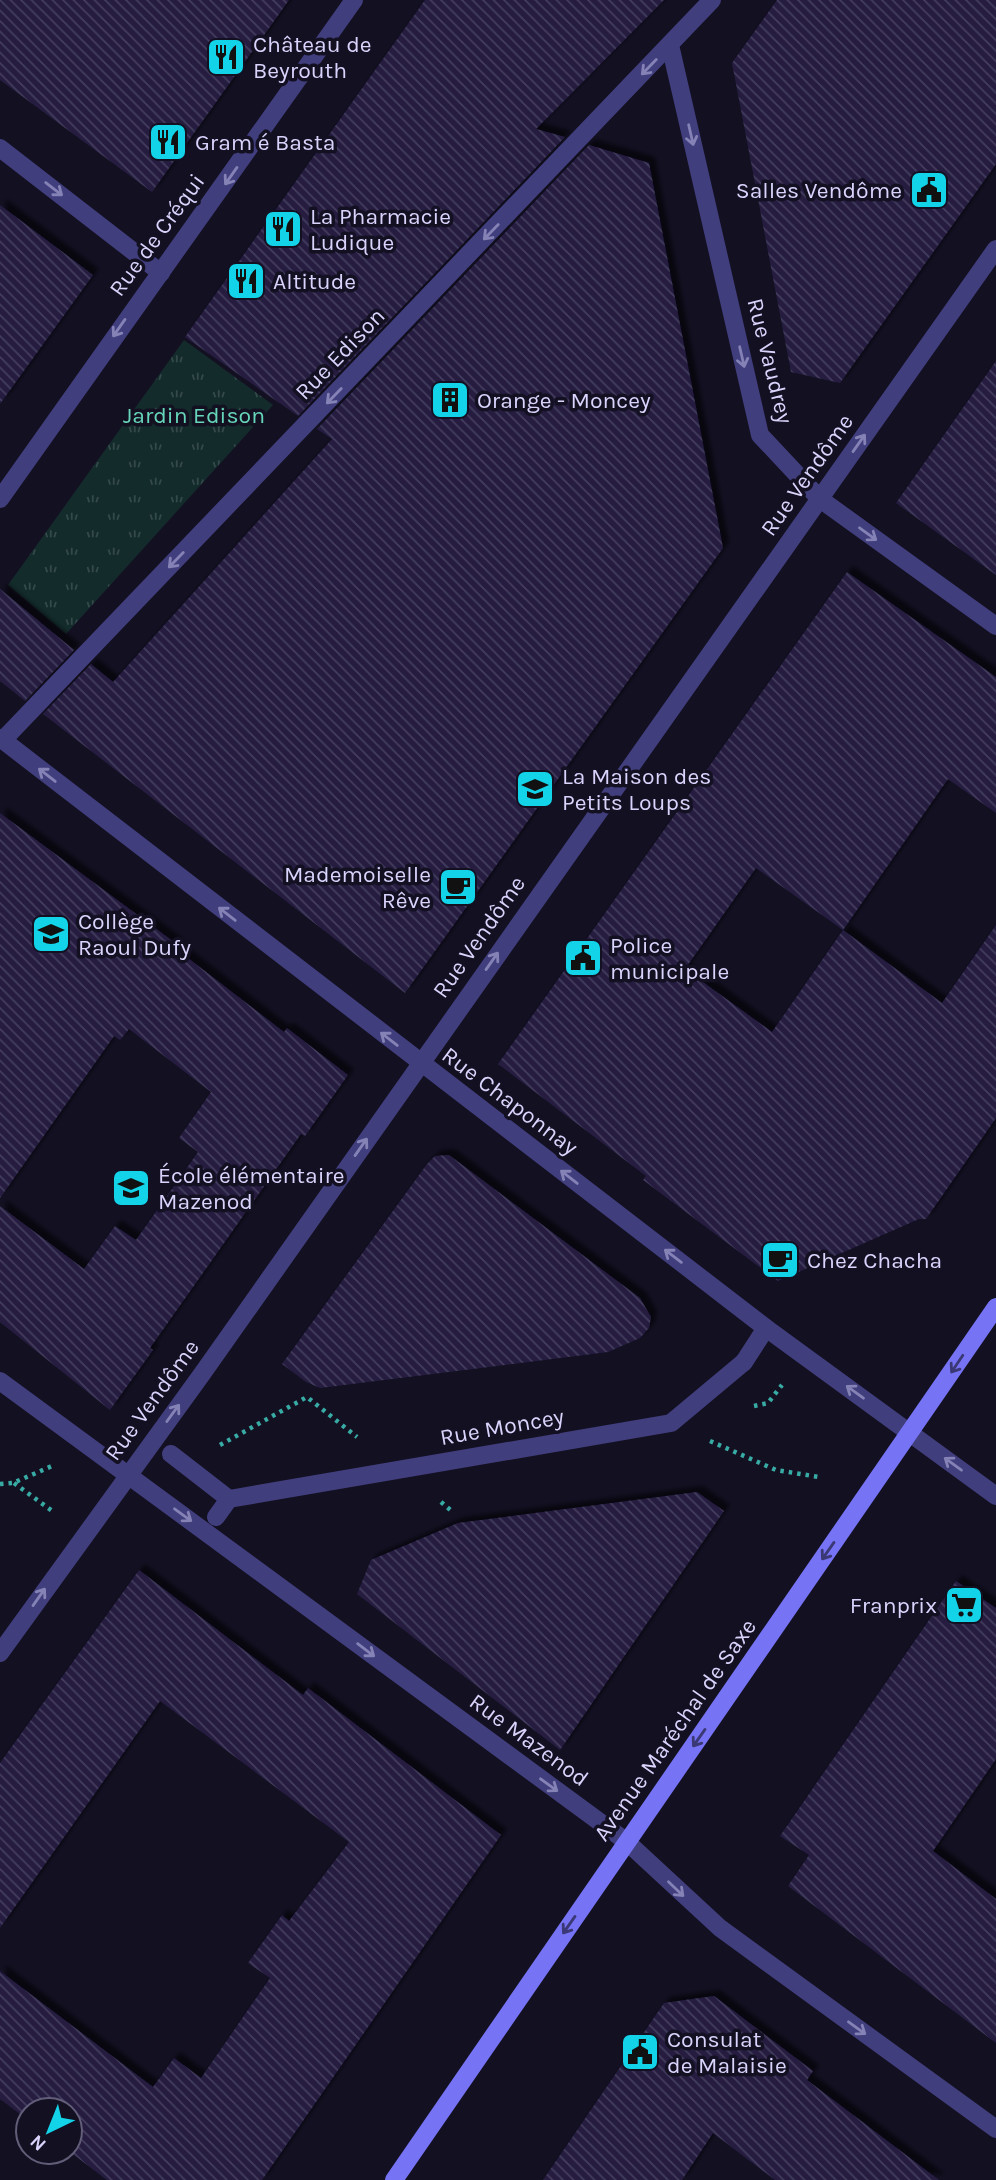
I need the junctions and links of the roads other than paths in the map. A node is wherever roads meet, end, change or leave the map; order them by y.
1 (354, 0) edge
2 (712, 0) edge
3 (670, 45) junction
4 (0, 148) edge
5 (996, 249) edge
6 (161, 273) junction
7 (0, 499) edge
8 (820, 499) junction
9 (996, 626) edge
10 (1, 739) edge
11 (420, 1063) junction
12 (996, 1307) edge
13 (766, 1328) junction
14 (0, 1381) edge
15 (910, 1432) junction
16 (171, 1454) dead end
17 (128, 1475) junction
18 (996, 1496) edge
19 (229, 1499) junction
20 (216, 1517) dead end
21 (0, 1653) edge
22 (627, 1842) junction
23 (996, 2129) edge
24 (394, 2180) edge

1 -> 6 street, Rue de Créqui
2 - 3 street, Rue Edison
3 -> 8 street, Rue Vaudrey
3 -> 10 street, Rue Edison
4 -> 6 street
8 -> 5 street, Rue Vendôme
6 -> 7 street, Rue de Créqui
8 -> 9 street, Rue Vaudrey
11 -> 8 street, Rue Vendôme
11 -> 10 street, Rue Chaponnay
13 -> 11 street, Rue Chaponnay
17 -> 11 street, Rue Vendôme
12 -> 15 main road, Avenue Maréchal de Saxe
15 -> 13 street, Rue Chaponnay
13 - 19 street, Rue Moncey
14 - 17 street, Rue Mazenod
18 -> 15 street, Rue Chaponnay
15 -> 22 main road, Avenue Maréchal de Saxe
16 - 19 street
21 -> 17 street, Rue Vendôme
17 -> 22 street, Rue Mazenod
19 - 20 street
22 -> 23 street, Rue Mazenod
22 -> 24 main road, Avenue Maréchal de Saxe

